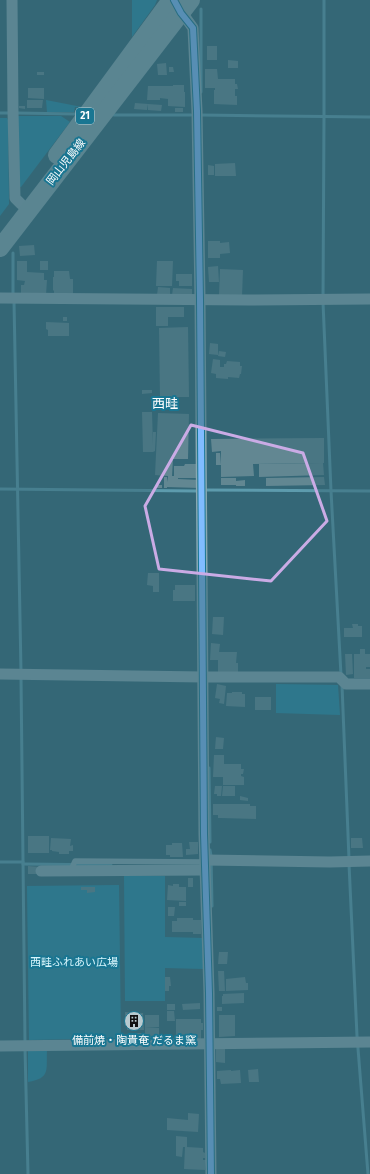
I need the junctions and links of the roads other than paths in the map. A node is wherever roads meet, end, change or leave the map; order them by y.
1 (12, 0) edge
2 (179, 3) edge
3 (21, 204) junction
4 (0, 233) edge
5 (0, 248) edge
6 (9, 298) edge
7 (203, 299) junction
8 (370, 299) edge
9 (0, 674) edge
10 (206, 677) junction
11 (370, 684) edge
12 (370, 861) edge
13 (207, 862) junction
14 (41, 871) dead end
15 (209, 1042) junction
16 (362, 1042) edge
17 (0, 1046) edge
18 (211, 1174) edge

1 - 3 street
2 - 3 main road, 岡山児島線 / 21
2 - 5 main road, 岡山児島線 / 21
2 - 7 street
3 - 4 main road, 岡山児島線 / 21
6 - 7 street
7 - 8 street
7 - 10 street
9 - 10 street
10 - 11 street
10 - 13 street
12 - 13 street
13 - 14 street
13 - 15 street
15 - 16 street
15 - 17 street
15 - 18 street

